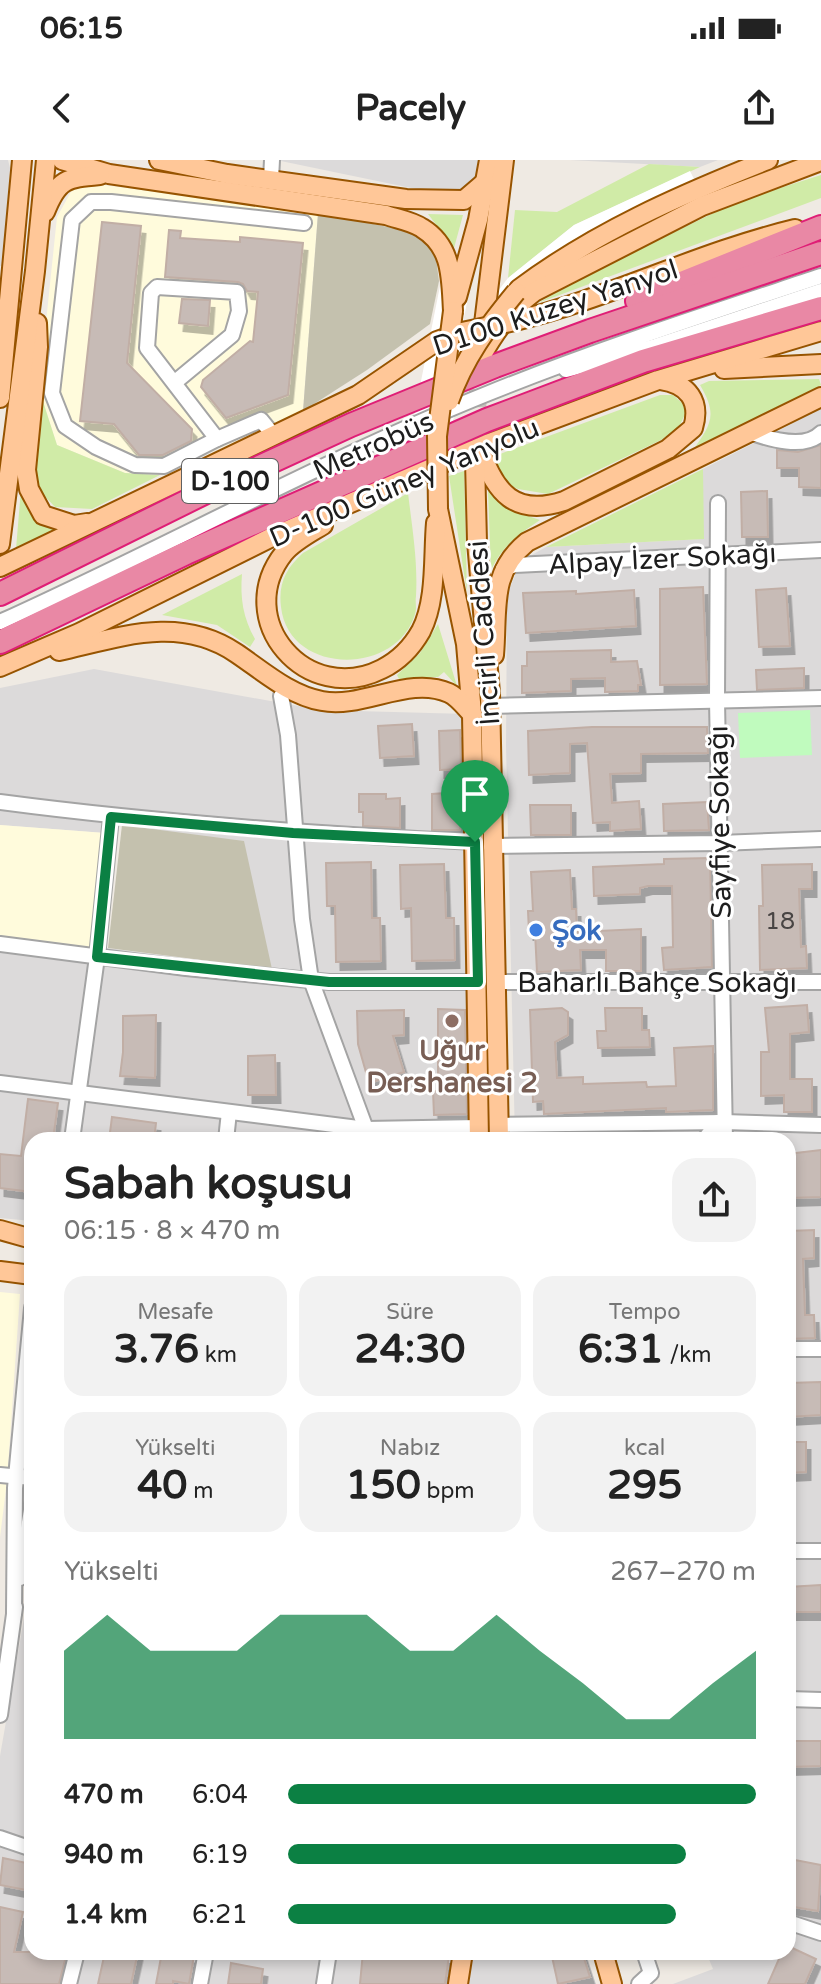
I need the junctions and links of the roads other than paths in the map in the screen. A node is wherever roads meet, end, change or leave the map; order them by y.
1 (22, 160) edge
2 (46, 160) edge
3 (62, 160) edge
4 (159, 160) edge
5 (489, 160) edge
6 (504, 160) edge
7 (768, 160) edge
8 (821, 161) edge
9 (228, 167) edge
10 (272, 169) edge
11 (109, 174) junction
12 (485, 182) junction
13 (304, 223) dead end
14 (821, 225) edge
15 (38, 230) junction
16 (821, 253) edge
17 (35, 271) junction
18 (821, 276) edge
19 (821, 291) edge
20 (821, 308) edge
21 (453, 311) junction
22 (9, 323) junction
23 (821, 331) edge
24 (560, 343) junction
25 (0, 346) edge
26 (821, 364) edge
27 (532, 378) junction
28 (658, 380) junction
29 (174, 383) junction
30 (821, 397) edge
31 (0, 398) edge
32 (749, 432) junction
33 (475, 435) dead end
34 (274, 436) junction
35 (437, 436) junction
36 (821, 437) edge
37 (217, 439) junction
38 (475, 461) tunnel mouth
39 (360, 499) junction
40 (718, 503) dead end
41 (438, 509) junction
42 (94, 523) junction
43 (0, 544) edge
44 (821, 550) edge
45 (716, 554) junction
46 (0, 567) edge
47 (503, 569) junction
48 (0, 594) edge
49 (0, 622) edge
50 (0, 642) edge
51 (6, 664) edge
52 (281, 696) dead end
53 (821, 698) edge
54 (717, 700) junction
55 (484, 704) junction
56 (0, 802) edge
57 (111, 817) junction
58 (293, 833) junction
59 (821, 839) edge
60 (720, 843) junction
61 (483, 844) junction
62 (0, 944) edge
63 (97, 957) junction
64 (311, 980) junction
65 (486, 982) junction
66 (722, 982) junction
67 (821, 982) edge
68 (0, 1083) edge
69 (78, 1093) junction
70 (229, 1112) junction
71 (721, 1122) junction
72 (821, 1125) edge
73 (73, 1132) edge
74 (227, 1132) edge
75 (349, 1132) edge
76 (366, 1132) edge
77 (479, 1132) edge
78 (498, 1132) edge
79 (518, 1132) edge
80 (712, 1132) edge
81 (723, 1132) edge
82 (0, 1230) edge
83 (24, 1237) edge
84 (0, 1271) edge
85 (24, 1274) edge
86 (796, 1349) edge
87 (821, 1349) edge
88 (24, 1372) edge
89 (0, 1475) edge
90 (10, 1483) edge
91 (796, 1551) edge
92 (821, 1551) edge
93 (24, 1552) edge
94 (14, 1613) junction
95 (796, 1699) edge
96 (821, 1700) edge
97 (0, 1715) edge
98 (0, 1838) edge
99 (24, 1846) edge
100 (796, 1925) edge
101 (821, 1933) edge
102 (75, 1960) edge
103 (204, 1960) edge
104 (328, 1960) edge
105 (462, 1960) edge
106 (605, 1960) edge
107 (647, 1960) edge
108 (69, 1984) edge
109 (200, 1984) edge
110 (324, 1984) edge
111 (458, 1984) edge
112 (612, 1984) edge
113 (639, 1984) edge

1 - 22 main road
2 - 15 main road
3 - 11 main road
4 - 9 main road
5 - 12 main road
6 - 8 main road
7 - 35 main road, bridge
9 - 10 main road
10 - 12 main road
11 - 15 main road
11 - 21 main road
12 - 21 main road
13 - 37 street
14 - 24 highway
14 - 34 main road, D100 Kuzey Yanyol, bridge
15 - 17 main road
16 - 24 highway, D-100
17 - 42 main road
17 - 43 main road
18 - 27 street, Metrobüs
19 - 27 street, Metrobüs
20 - 50 highway, D-100
21 - 35 main road, bridge
22 - 25 main road
22 - 31 main road
23 - 28 main road, D-100 Güney Yanyolu
24 - 48 highway, D-100
26 - 28 main road
27 - 49 street, Metrobüs
28 - 33 main road
28 - 39 main road, D-100 Güney Yanyolu
29 - 29 street
29 - 37 street
30 - 32 main road
32 - 36 street
32 - 47 main road
34 - 37 street
34 - 42 main road, D100 Kuzey Yanyol
35 - 41 main road, bridge
38 - 55 main road, İncirli Caddesi
39 - 41 main road
39 - 51 main road, D-100 Güney Yanyolu
40 - 45 street, Sayfiye Sokağı
41 - 55 main road, İncirli Caddesi
42 - 46 main road, D100 Kuzey Yanyol
44 - 45 street, Alpay İzer Sokağı
45 - 47 street, Alpay İzer Sokağı
45 - 54 street, Sayfiye Sokağı
47 - 55 main road
51 - 55 main road
52 - 58 street
53 - 54 street
54 - 55 street
54 - 60 street, Sayfiye Sokağı
55 - 61 main road, İncirli Caddesi
56 - 57 street
57 - 58 street
57 - 63 street
58 - 61 street
58 - 64 street
59 - 60 street
60 - 61 street
60 - 66 street, Sayfiye Sokağı
61 - 65 main road, İncirli Caddesi
62 - 63 street, Baharlı Bahçe Sokağı
63 - 64 street, Baharlı Bahçe Sokağı
63 - 69 street
64 - 65 street, Baharlı Bahçe Sokağı
64 - 76 street
65 - 66 street, Baharlı Bahçe Sokağı
65 - 77 main road, İncirli Caddesi
65 - 78 main road, İncirli Caddesi
66 - 67 street, Baharlı Bahçe Sokağı
66 - 71 street, Sayfiye Sokağı
68 - 69 street
69 - 70 street
69 - 73 street
70 - 74 street
70 - 75 street
71 - 72 street
71 - 79 street
71 - 80 street
71 - 81 street, Sayfiye Sokağı
82 - 83 main road
84 - 85 main road
86 - 87 street
88 - 90 street
89 - 90 street
90 - 94 street
91 - 92 street
93 - 94 street
94 - 97 street
95 - 96 street
98 - 99 street
100 - 101 street
102 - 108 street
103 - 109 street
104 - 110 street
105 - 111 main road
106 - 112 main road
107 - 113 street

